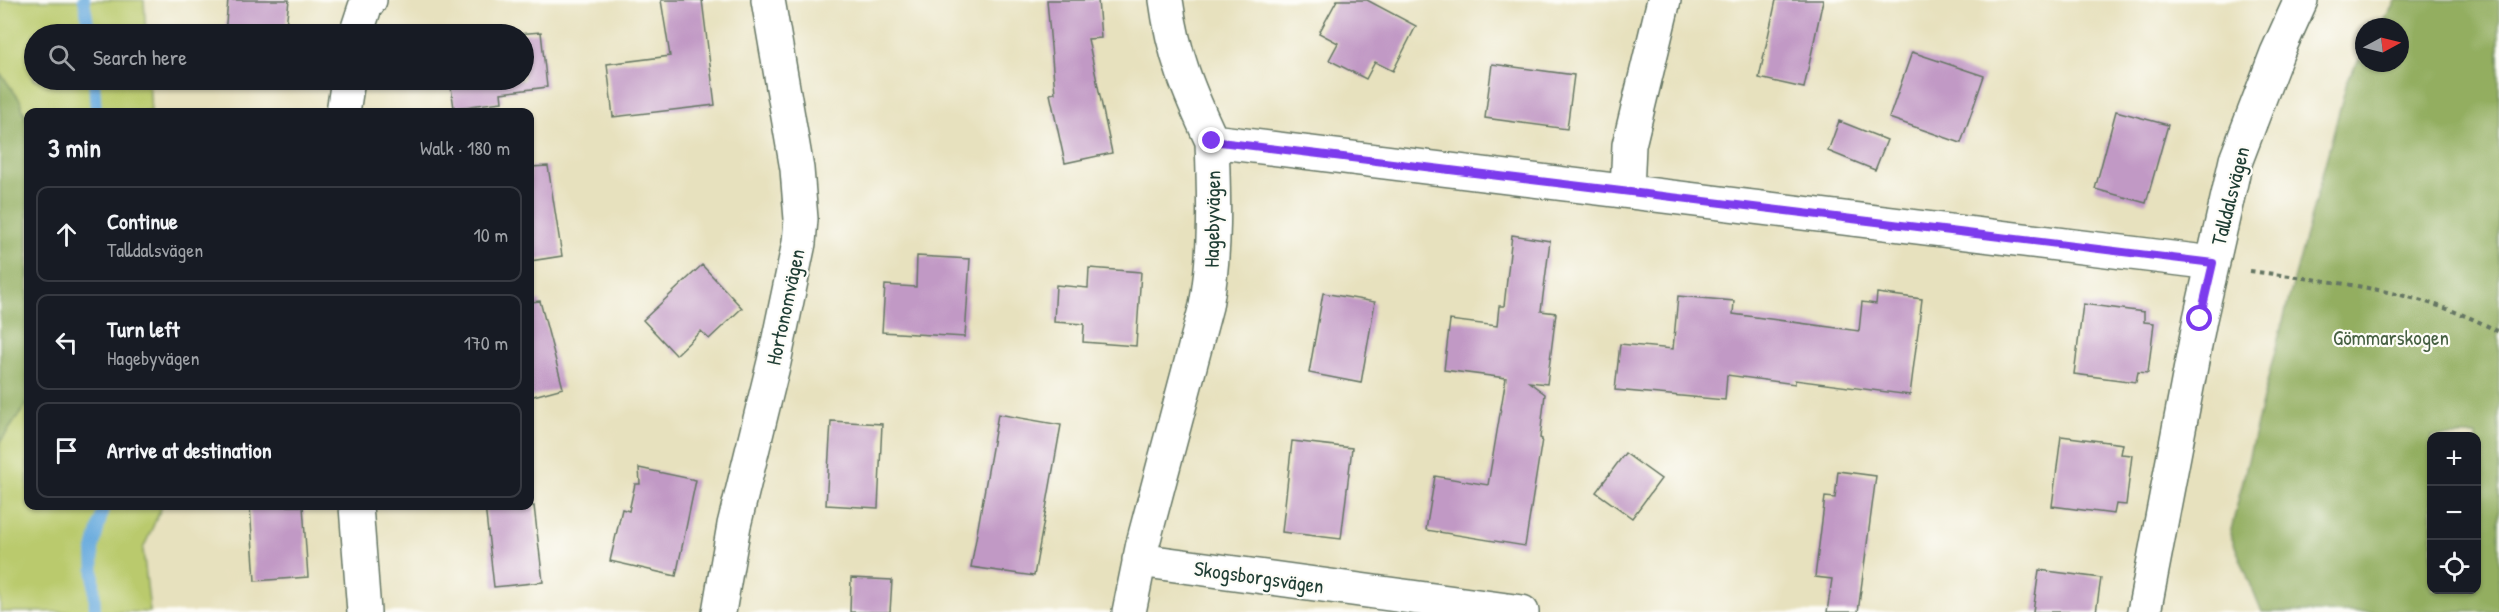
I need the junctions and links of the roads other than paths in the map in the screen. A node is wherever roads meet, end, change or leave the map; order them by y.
1 (370, 0) edge
2 (768, 0) edge
3 (1166, 0) edge
4 (1664, 0) edge
5 (2301, 0) edge
6 (359, 24) edge
7 (346, 90) edge
8 (344, 108) edge
9 (1212, 141) junction
10 (1627, 191) junction
11 (2213, 263) junction
12 (356, 510) edge
13 (1140, 560) junction
14 (364, 612) edge
15 (719, 612) edge
16 (1129, 612) edge
17 (1522, 612) edge
18 (2144, 612) edge

1 - 6 street
2 - 15 street, Hortonomvägen
3 - 9 street
4 - 10 street
5 - 11 street, Talldalsvägen
7 - 8 street
9 - 10 street, Hagebyvägen
9 - 13 street, Hagebyvägen
10 - 11 street, Hagebyvägen
11 - 18 street, Talldalsvägen
12 - 14 street
13 - 16 street, Hagebyvägen
13 - 17 street, Skogsborgsvägen

